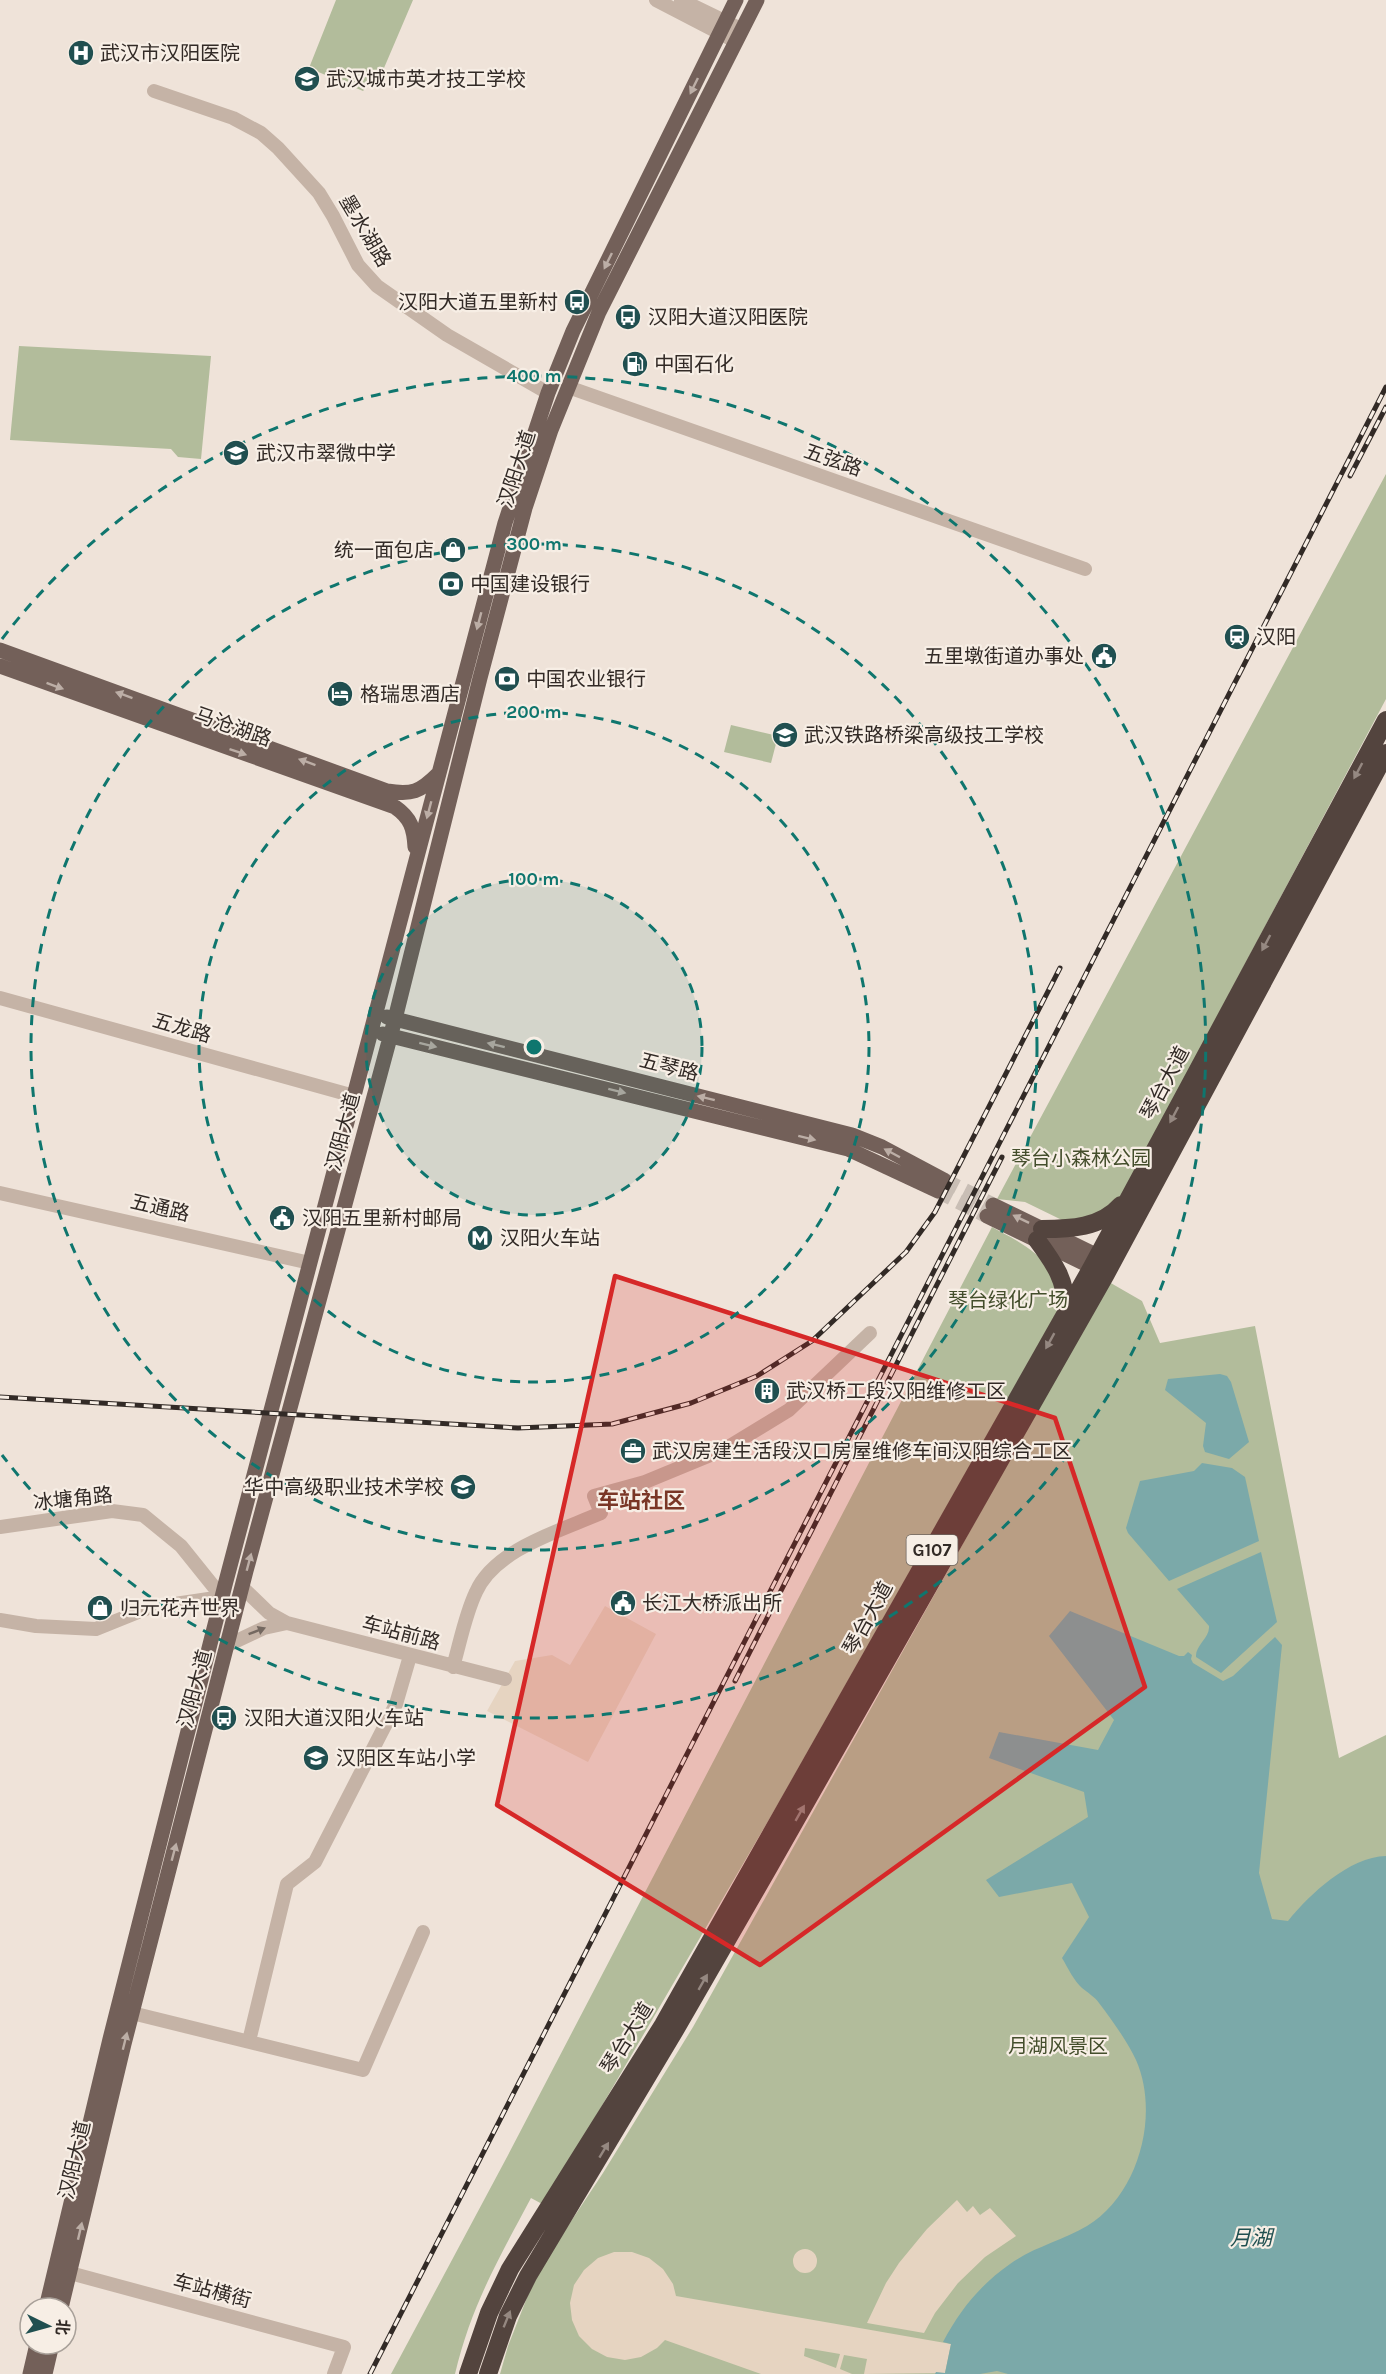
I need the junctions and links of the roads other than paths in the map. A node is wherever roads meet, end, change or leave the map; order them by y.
1 (656, 0) edge
2 (681, 0) edge
3 (736, 0) edge
4 (757, 0) edge
5 (723, 28) junction
6 (738, 35) junction
7 (154, 91) dead end
8 (568, 387) junction
9 (548, 393) junction
10 (1085, 569) dead end
11 (0, 650) edge
12 (0, 666) edge
13 (1386, 720) edge
14 (1386, 753) edge
15 (438, 774) junction
16 (416, 859) junction
17 (0, 998) edge
18 (376, 1014) junction
19 (395, 1019) junction
20 (371, 1031) junction
21 (391, 1036) junction
22 (354, 1096) junction
23 (0, 1193) edge
24 (1132, 1193) junction
25 (990, 1210) tunnel mouth
26 (1039, 1235) junction
27 (310, 1263) junction
28 (1102, 1265) junction
29 (1066, 1312) junction
30 (870, 1333) dead end
31 (0, 1527) edge
32 (242, 1587) junction
33 (222, 1597) junction
34 (0, 1620) edge
35 (287, 1623) junction
36 (228, 1645) junction
37 (410, 1656) junction
38 (453, 1667) junction
39 (505, 1679) dead end
40 (423, 1932) dead end
41 (132, 2013) junction
42 (249, 2041) junction
43 (70, 2272) junction
44 (49, 2296) edge
45 (64, 2296) edge
46 (34, 2356) edge
47 (49, 2356) edge
48 (30, 2374) edge
49 (45, 2374) edge
50 (334, 2374) edge
51 (468, 2374) edge
52 (488, 2374) edge

1 - 5 street
2 - 5 street
3 - 5 main road, 汉阳大道
4 - 6 main road, 汉阳大道
5 - 6 street
5 -> 9 main road, 汉阳大道
6 - 8 main road, 汉阳大道
7 - 9 street, 墨水湖路
8 - 10 street, 五弦路
8 - 19 main road, 汉阳大道
9 -> 15 main road, 汉阳大道
15 -> 11 main road, 马沧湖路
12 -> 16 main road, 马沧湖路
13 -> 24 highway, 琴台大道 / G107
14 - 28 highway, 琴台大道 / G107
15 -> 16 main road, 汉阳大道
16 - 18 main road, 汉阳大道
17 - 22 street, 五龙路
18 - 19 main road, 五琴路
18 - 20 main road, 汉阳大道
19 - 21 main road, 汉阳大道
21 -> 19 main road, 五琴路
20 - 21 main road, 五琴路
20 - 22 main road, 汉阳大道
32 -> 21 main road, 汉阳大道
22 - 27 main road, 汉阳大道
23 - 27 street, 五通路
24 - 26 highway
24 - 28 highway, 琴台大道 / G107
25 - 26 main road
26 - 28 main road
26 - 29 highway
27 - 33 main road, 汉阳大道
28 - 29 highway, 琴台大道 / G107
52 -> 28 highway, 琴台大道 / G107
29 -> 51 highway, 琴台大道 / G107
30 - 38 street
31 - 33 street, 冰塘角路
32 - 35 street
32 - 36 main road, 汉阳大道
33 - 34 street
33 - 44 main road, 汉阳大道
36 -> 35 street
35 - 37 street, 车站前路
41 -> 36 main road, 汉阳大道
37 - 38 street, 车站前路
37 - 42 street
38 - 39 street, 车站前路
40 - 42 street
41 - 42 street
43 -> 41 main road, 汉阳大道
43 - 45 main road, 汉阳大道
43 - 50 street, 车站横街
46 - 48 main road
47 - 49 main road

